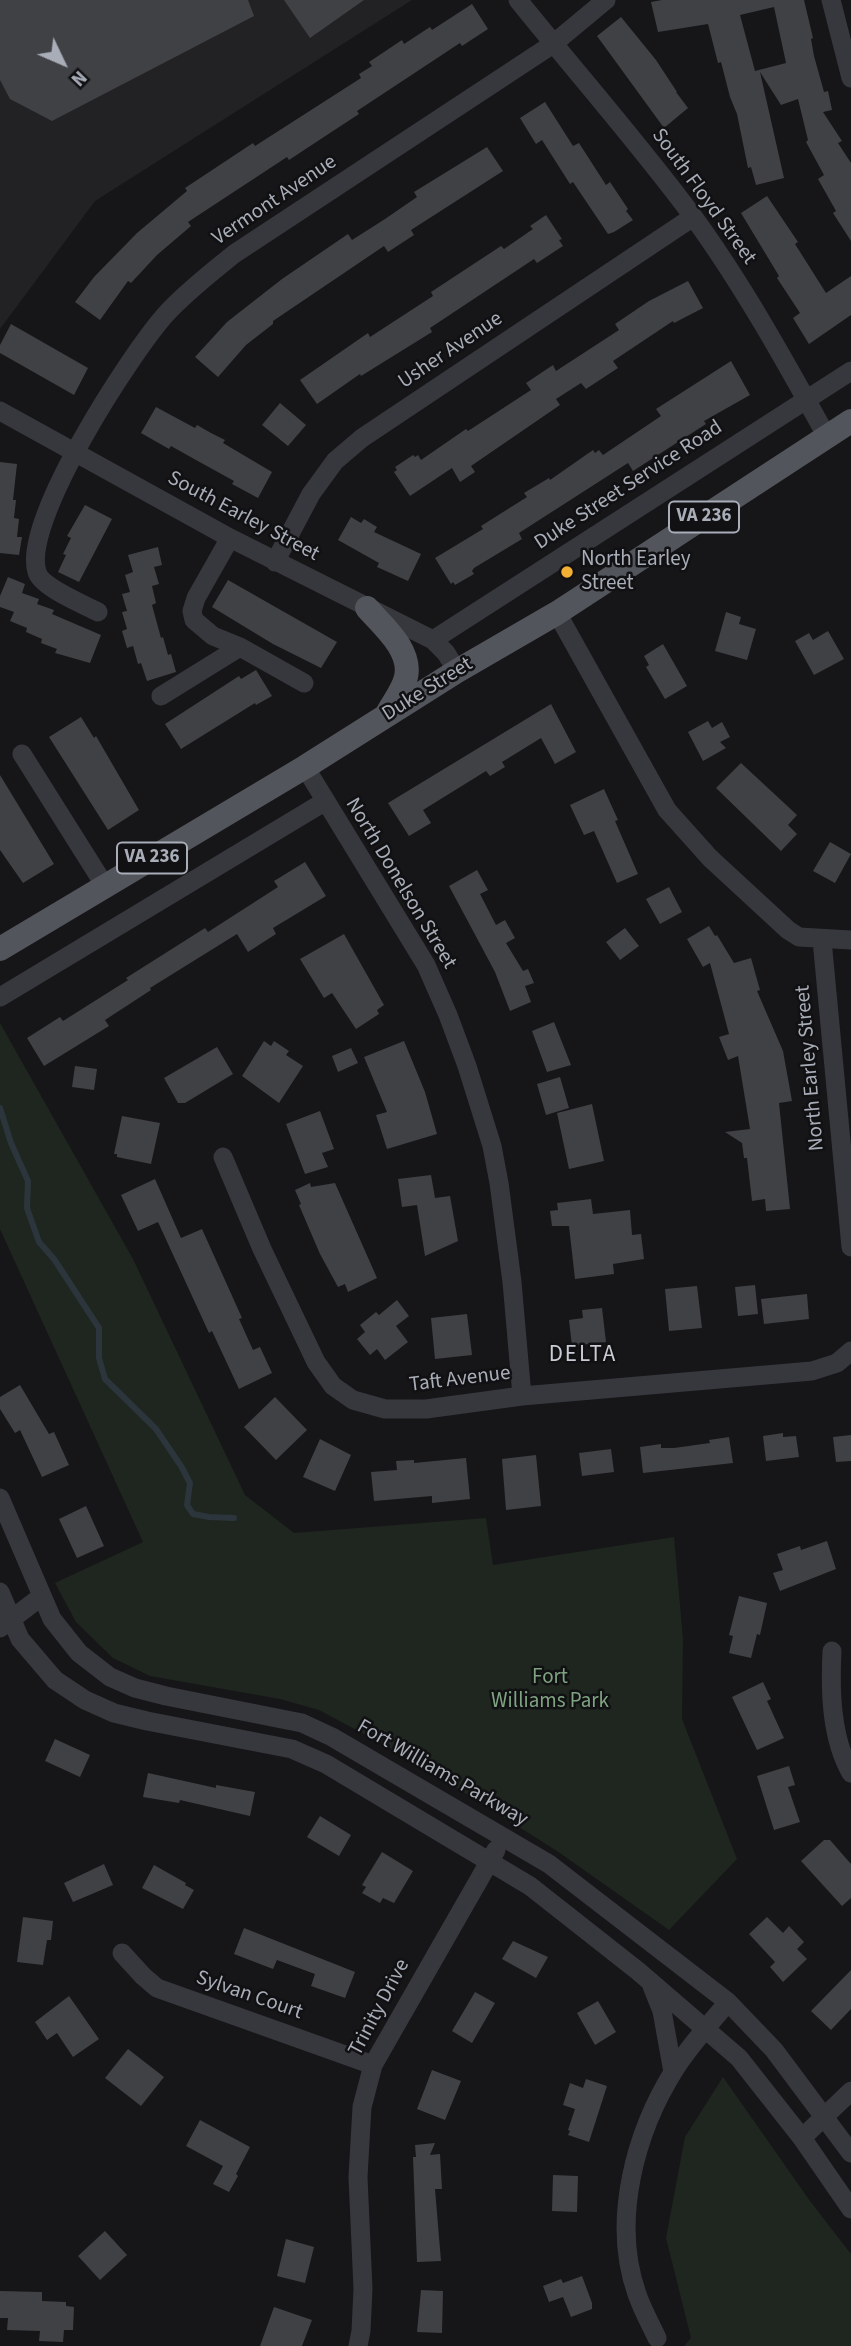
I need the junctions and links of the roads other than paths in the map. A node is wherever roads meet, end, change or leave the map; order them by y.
1 (518, 0) edge
2 (606, 0) edge
3 (831, 0) edge
4 (553, 44) junction
5 (851, 78) edge
6 (693, 217) junction
7 (851, 371) edge
8 (807, 400) junction
9 (0, 411) edge
10 (851, 421) edge
11 (827, 437) junction
12 (75, 452) junction
13 (230, 538) junction
14 (275, 562) junction
15 (367, 607) junction
16 (98, 612) dead end
17 (557, 613) junction
18 (433, 640) junction
19 (240, 647) junction
20 (457, 671) junction
21 (304, 683) dead end
22 (161, 696) dead end
23 (385, 716) junction
24 (22, 754) dead end
25 (304, 767) junction
26 (324, 802) junction
27 (105, 886) junction
28 (822, 940) junction
29 (851, 940) edge
30 (0, 949) edge
31 (0, 997) edge
32 (223, 1157) dead end
33 (851, 1247) edge
34 (849, 1354) edge
35 (522, 1396) junction
36 (0, 1498) edge
37 (0, 1592) edge
38 (42, 1595) junction
39 (6, 1623) edge
40 (832, 1651) dead end
41 (851, 1773) edge
42 (503, 1836) junction
43 (490, 1860) junction
44 (122, 1953) dead end
45 (651, 1982) junction
46 (728, 2002) junction
47 (705, 2029) junction
48 (373, 2065) junction
49 (673, 2072) junction
50 (851, 2091) edge
51 (825, 2117) junction
52 (802, 2138) junction
53 (851, 2153) edge
54 (851, 2209) edge
55 (657, 2338) dead end
56 (358, 2346) edge

1 - 4 street, South Floyd Street
2 - 4 street, Vermont Avenue
3 - 5 street
4 - 6 street, South Floyd Street
4 - 12 street, Vermont Avenue
6 - 8 street, South Floyd Street
6 - 14 street, Usher Avenue
7 - 8 street, Duke Street Service Road
8 - 11 street, South Floyd Street
8 - 18 street, Duke Street Service Road
9 - 12 street, South Earley Street
10 - 11 main road, Duke Street / VA 236
11 - 17 main road, Duke Street / VA 236
12 - 13 street, South Earley Street
12 - 16 street, Vermont Avenue
13 - 14 street, South Earley Street
13 - 19 street
14 - 15 street, South Earley Street
15 - 18 street, South Earley Street
15 - 23 main road
17 - 20 main road, Duke Street / VA 236
17 - 28 street
18 - 20 street, South Earley Street
19 - 21 street
19 - 22 street
20 - 23 main road, Duke Street / VA 236
23 - 25 main road, Duke Street / VA 236
24 - 27 street
25 - 26 street, North Donelson Street
25 - 27 main road, Duke Street / VA 236
26 - 31 street
26 - 35 street, North Donelson Street
27 - 30 main road, Duke Street / VA 236
28 - 29 street
28 - 33 street, North Earley Street
32 - 35 street, Taft Avenue
34 - 35 street, Taft Avenue
36 - 38 street, Fort Williams Parkway
37 - 39 street
38 - 39 street
38 - 42 street, Fort Williams Parkway
39 - 43 street
40 - 41 street
42 - 43 street, Trinity Drive
42 - 46 street, Fort Williams Parkway
43 - 45 street
43 - 48 street, Trinity Drive
44 - 48 street, Sylvan Court
45 - 47 street
45 - 49 street
46 - 47 street
46 - 51 street, Fort Williams Parkway
47 - 49 street
47 - 52 street
48 - 56 street, Trinity Drive
49 - 55 street
50 - 51 street
51 - 52 street
51 - 53 street, Fort Williams Parkway
52 - 54 street

